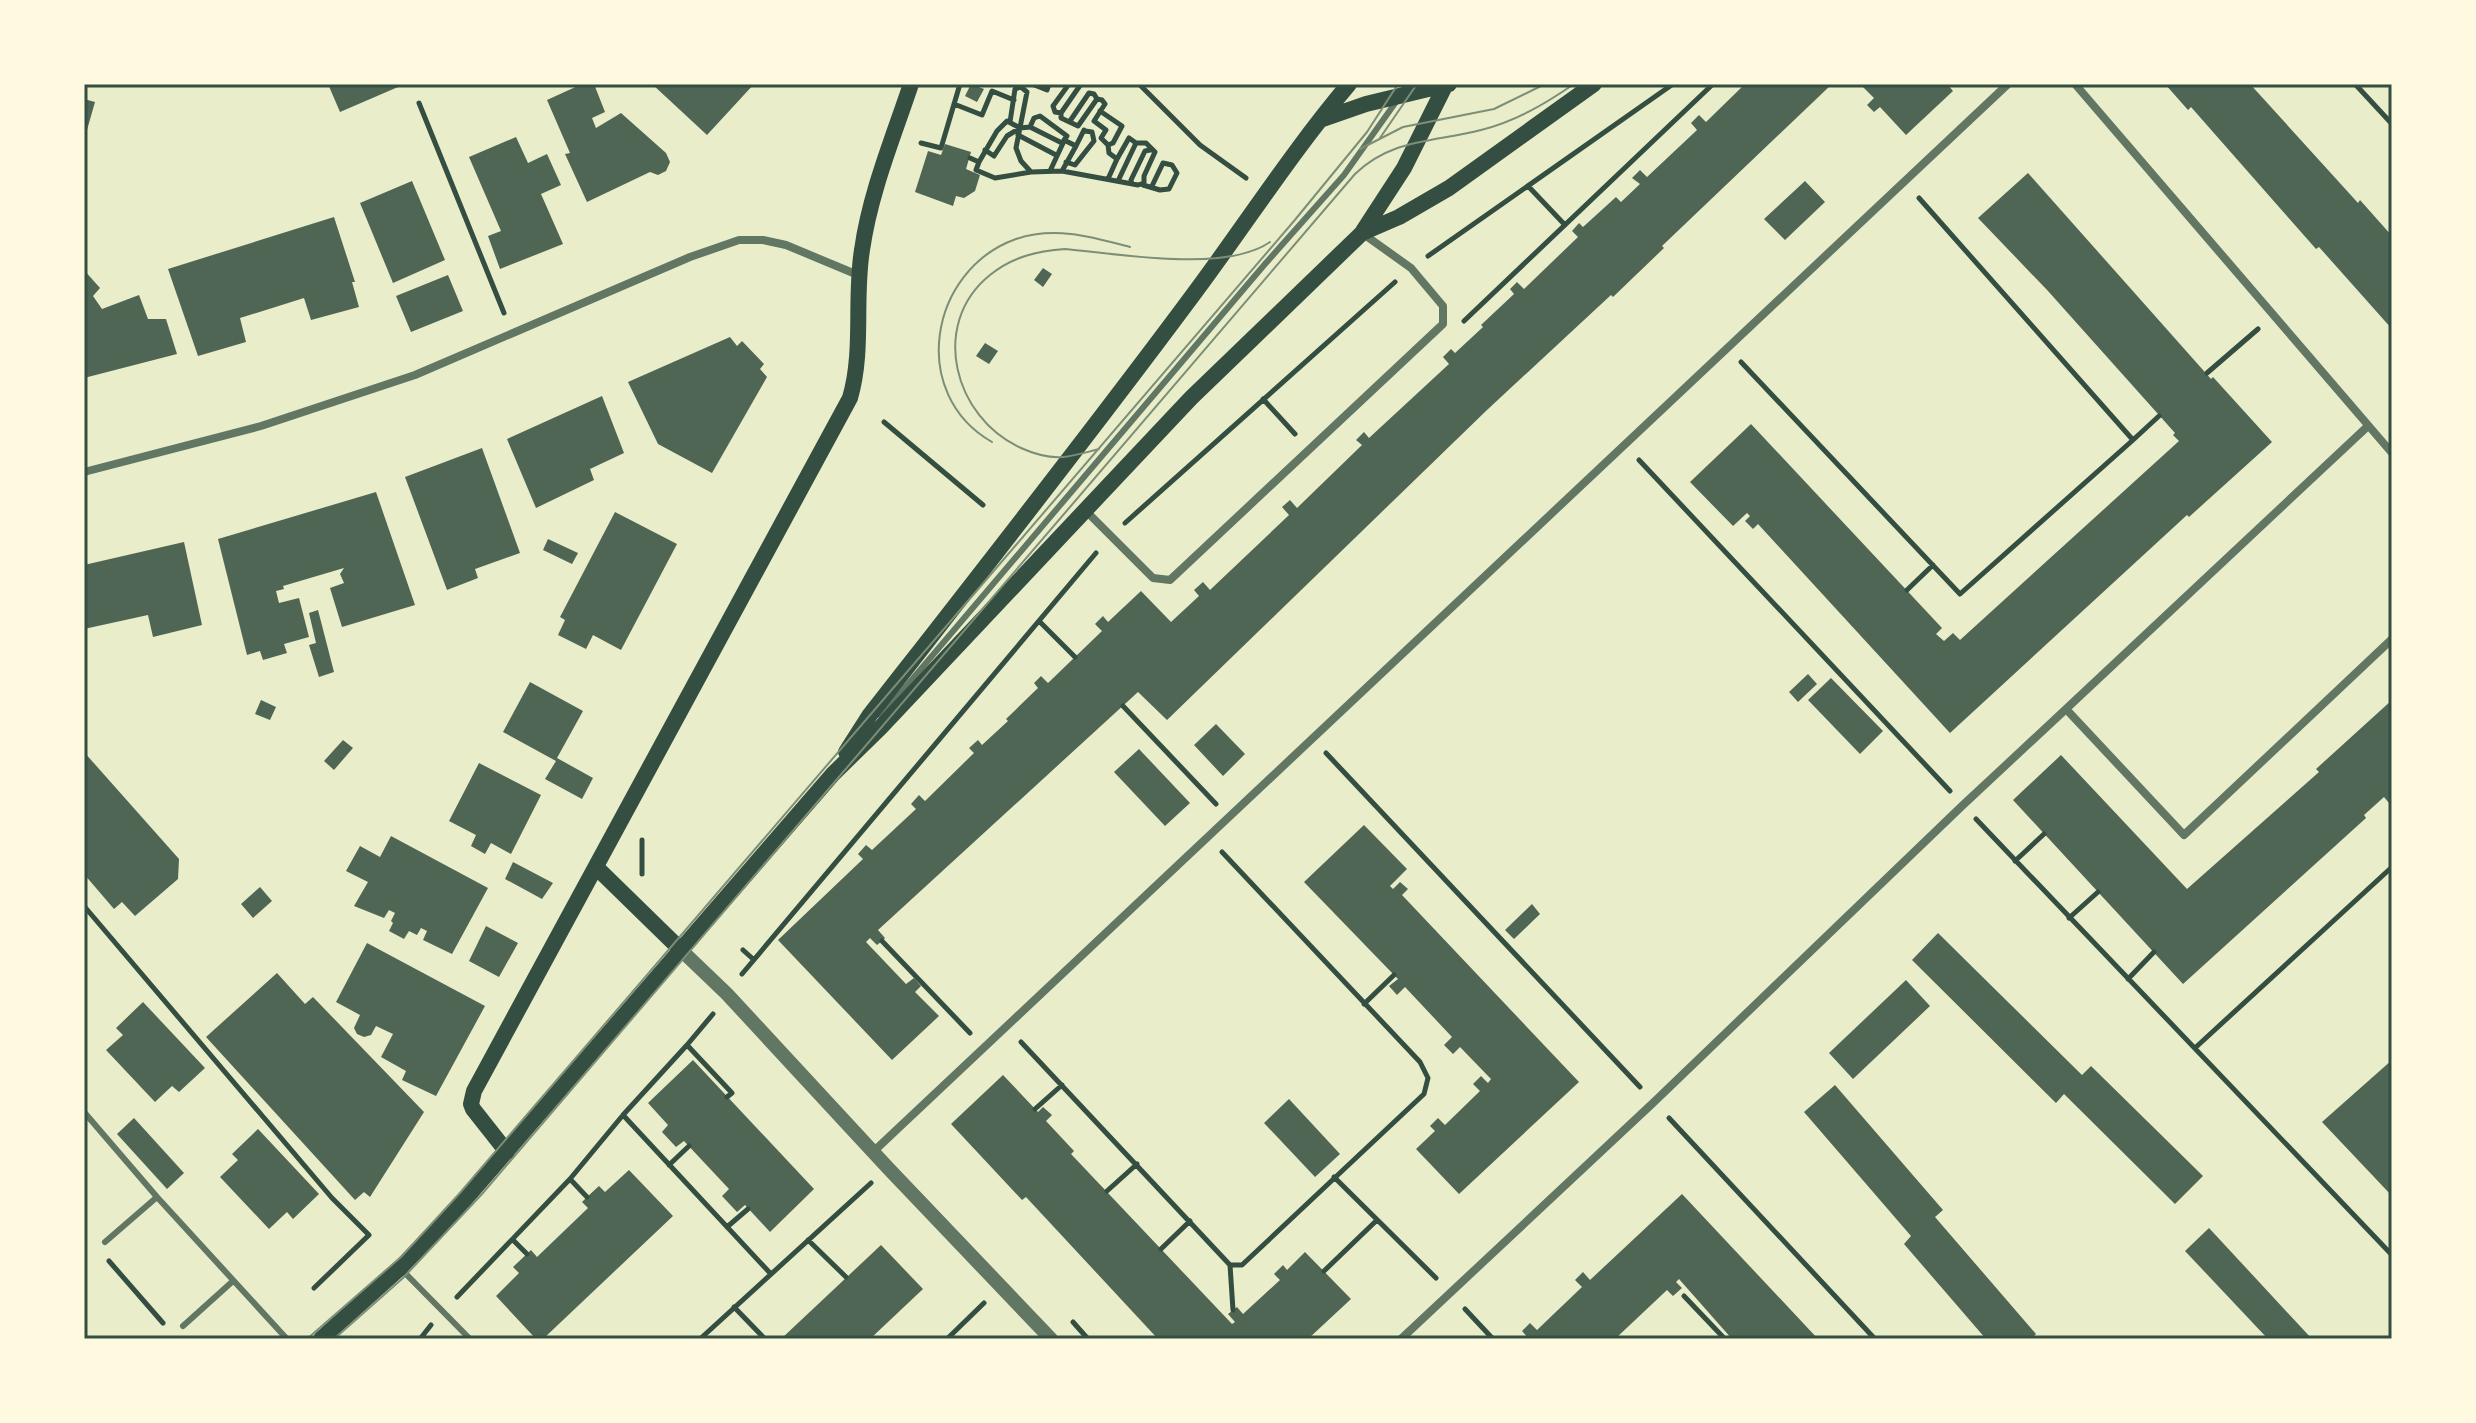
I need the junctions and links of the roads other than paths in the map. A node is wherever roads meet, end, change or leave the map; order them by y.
1 (911, 84) edge
2 (1349, 84) edge
3 (1447, 84) edge
4 (1594, 84) edge
5 (2008, 84) edge
6 (2075, 84) edge
7 (1404, 89) edge
8 (1318, 121) junction
9 (1362, 233) junction
10 (858, 275) junction
11 (2368, 426) junction
12 (2392, 453) edge
13 (84, 472) edge
14 (1086, 511) junction
15 (2392, 639) edge
16 (2066, 709) junction
17 (833, 774) junction
18 (597, 868) junction
19 (680, 949) junction
20 (84, 1112) edge
21 (507, 1152) junction
22 (873, 1152) junction
23 (157, 1197) junction
24 (105, 1242) dead end
25 (400, 1268) junction
26 (233, 1281) junction
27 (183, 1326) dead end
28 (287, 1339) edge
29 (321, 1339) edge
30 (470, 1339) edge
31 (1051, 1339) edge
32 (1401, 1339) edge

1 - 10 main road
2 - 8 main road
3 - 7 main road
3 - 9 main road
4 - 9 main road
5 - 22 street
6 - 11 street
7 - 8 main road
7 - 17 lane
8 - 17 main road
9 - 14 main road
9 - 14 street
10 - 13 street
10 - 18 main road
11 - 12 street
11 - 16 street
14 - 17 main road
15 - 16 street
16 - 32 street
17 - 19 main road
18 - 19 main road
18 - 21 main road
19 - 21 main road
19 - 22 street
20 - 23 lane
21 - 25 main road
22 - 31 street
23 - 24 lane
23 - 26 lane
25 - 29 main road
25 - 30 lane
26 - 27 lane
26 - 28 lane

